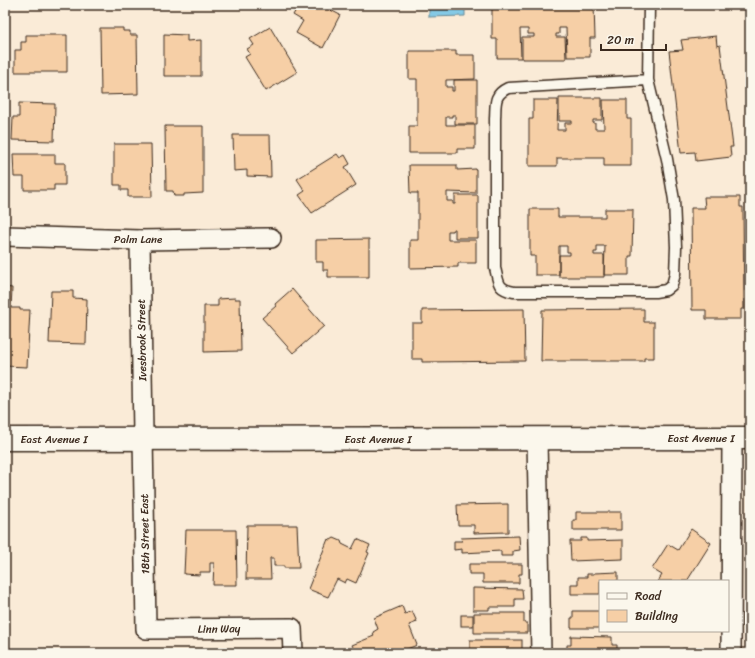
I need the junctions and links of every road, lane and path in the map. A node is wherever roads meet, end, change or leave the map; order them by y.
1 (649, 5) edge
2 (648, 80) junction
3 (5, 236) edge
4 (271, 238) dead end
5 (140, 240) junction
6 (741, 438) edge
7 (5, 439) edge
8 (537, 439) junction
9 (144, 440) junction
10 (146, 630) joint
11 (293, 653) edge
12 (541, 653) edge
13 (731, 653) edge

1 - 2 lane
2 - 2 lane
3 - 5 street, Palm Lane
4 - 5 street, Palm Lane
5 - 9 street, Ivesbrook Street
6 - 8 main road, East Avenue I
6 - 13 street
7 - 9 main road, East Avenue I
8 - 9 main road, East Avenue I
8 - 12 street
9 - 10 street, 18th Street East
10 - 11 street, Linn Way

